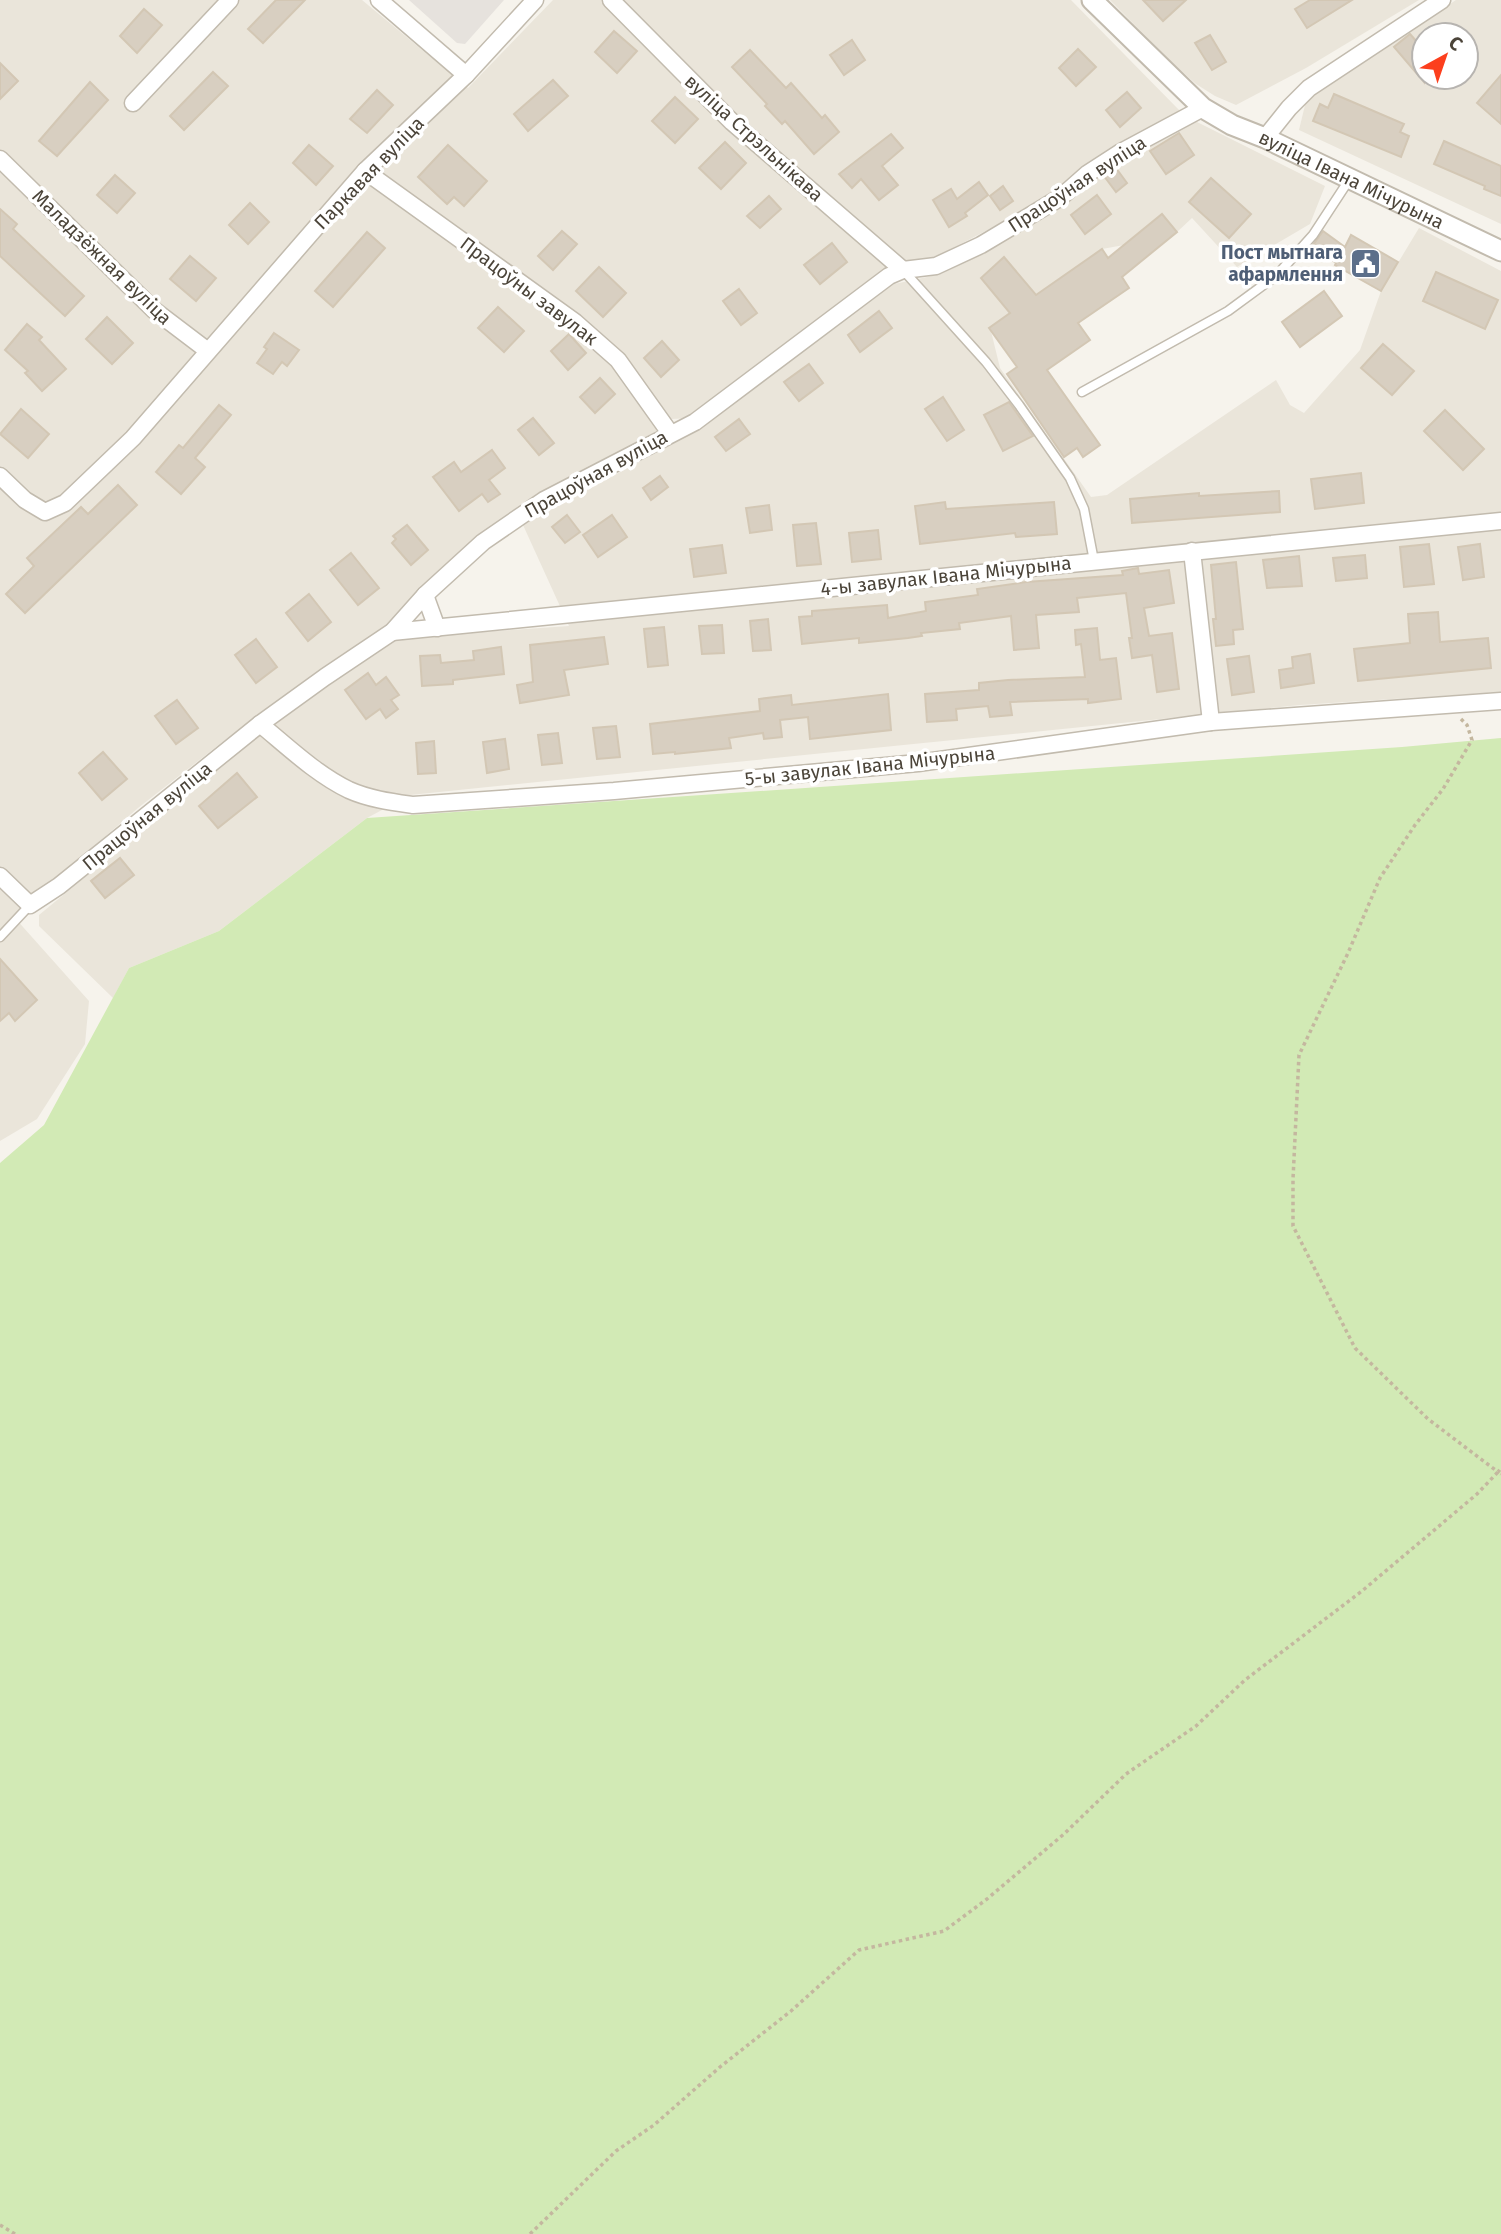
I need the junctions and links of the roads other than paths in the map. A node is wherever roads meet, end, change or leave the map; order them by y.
1 (230, 0) edge
2 (379, 0) edge
3 (535, 0) edge
4 (611, 0) edge
5 (1092, 0) edge
6 (1442, 0) edge
7 (466, 75) junction
8 (133, 103) dead end
9 (1203, 108) junction
10 (1265, 138) junction
11 (0, 159) edge
12 (365, 171) junction
13 (1349, 180) junction
14 (1501, 251) edge
15 (903, 270) junction
16 (208, 351) junction
17 (1082, 392) dead end
18 (670, 433) junction
19 (0, 476) edge
20 (1501, 521) edge
21 (1192, 551) junction
22 (1094, 561) junction
23 (425, 595) junction
24 (437, 628) junction
25 (392, 632) junction
26 (1501, 701) edge
27 (1211, 722) junction
28 (260, 724) junction
29 (0, 876) edge
30 (30, 905) junction
31 (0, 937) edge

1 - 8 street
2 - 7 street
3 - 7 street, Паркавая вуліца
4 - 15 street, вуліца Стрэльнікава
5 - 9 street, вуліца Івана Мічурына
6 - 10 street
7 - 12 street, Паркавая вуліца
9 - 10 street, вуліца Івана Мічурына
9 - 15 street, Працоўная вуліца
10 - 13 street, вуліца Івана Мічурына
11 - 16 street, Маладзёжная вуліца
12 - 16 street, Паркавая вуліца
12 - 18 street, Працоўны завулак
13 - 14 street, вуліца Івана Мічурына
13 - 17 lane
15 - 18 street, Працоўная вуліца
15 - 22 lane
16 - 19 street, Паркавая вуліца
18 - 23 street, Працоўная вуліца
20 - 21 street, 4-ы завулак Івана Мічурына
21 - 22 street, 4-ы завулак Івана Мічурына
21 - 27 street
22 - 24 street, 4-ы завулак Івана Мічурына
23 - 24 street
23 - 25 street, Працоўная вуліца
24 - 25 street, 4-ы завулак Івана Мічурына
25 - 28 street, Працоўная вуліца
26 - 27 street, 5-ы завулак Івана Мічурына
27 - 28 street, 5-ы завулак Івана Мічурына
28 - 30 street, Працоўная вуліца
29 - 30 street
30 - 31 lane

